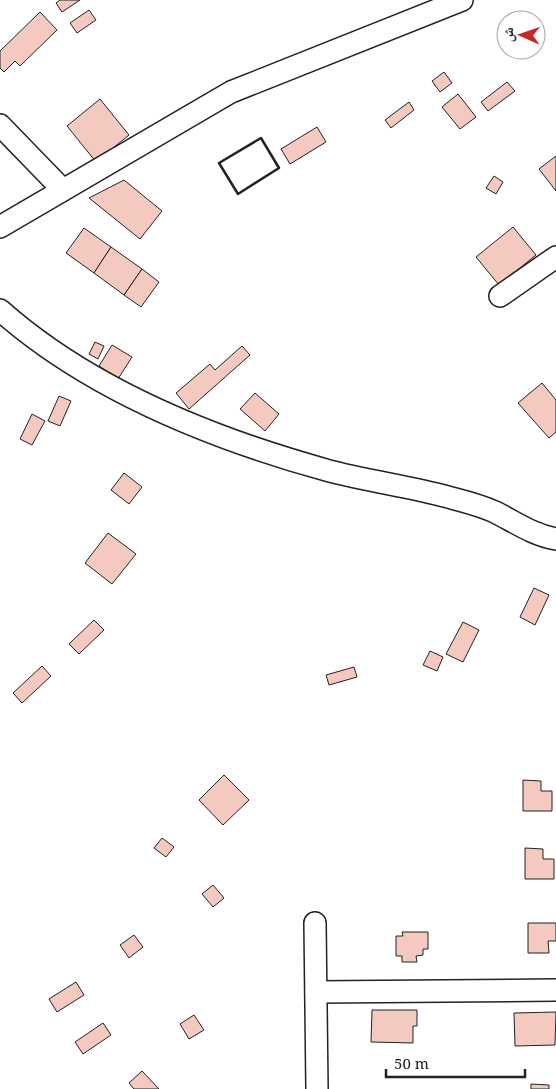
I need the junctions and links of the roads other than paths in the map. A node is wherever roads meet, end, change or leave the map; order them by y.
1 (462, 0) edge
2 (0, 124) edge
3 (63, 190) junction
4 (0, 227) edge
5 (556, 257) edge
6 (500, 296) dead end
7 (0, 310) edge
8 (556, 539) edge
9 (315, 923) dead end
10 (556, 990) edge
11 (316, 992) junction
12 (317, 1089) edge

1 - 3 street
2 - 3 street
3 - 4 street
5 - 6 street
7 - 8 street
9 - 11 street
10 - 11 street
11 - 12 street

